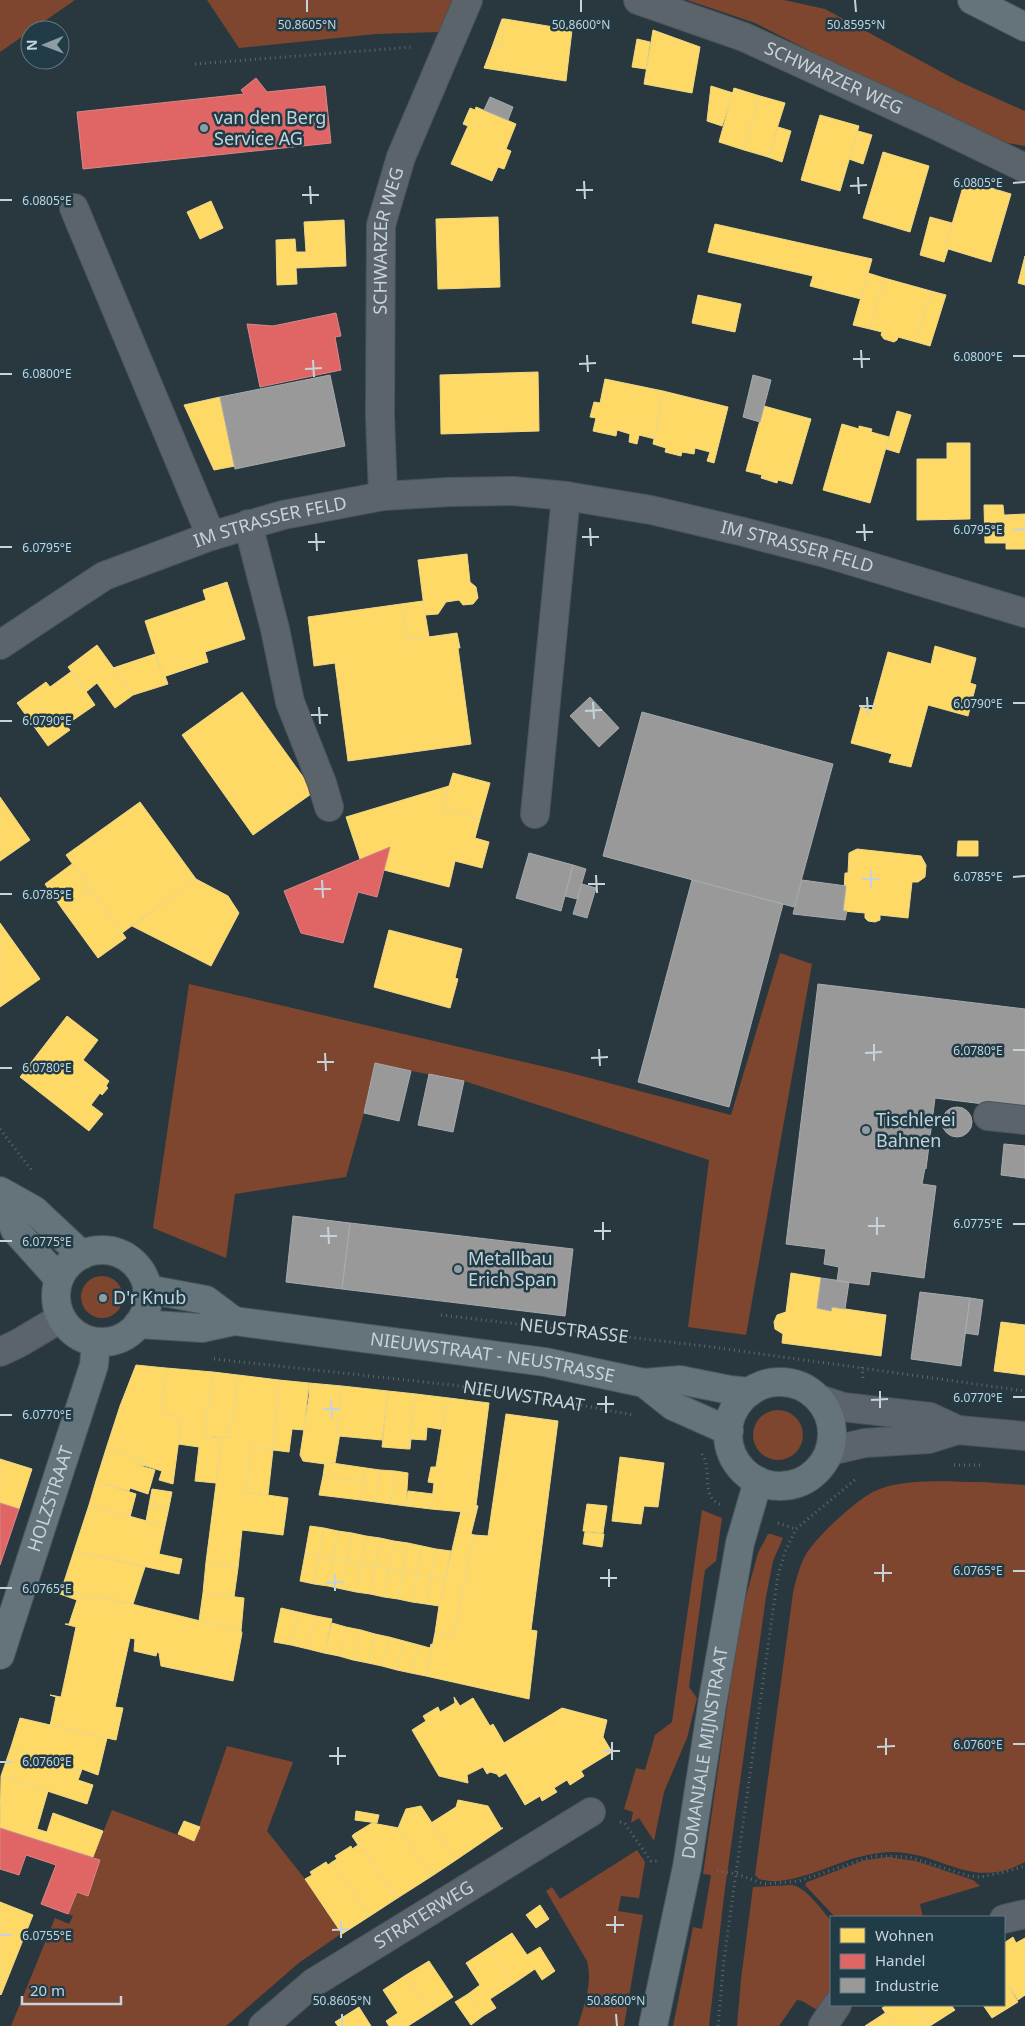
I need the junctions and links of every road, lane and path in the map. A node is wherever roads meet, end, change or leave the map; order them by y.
1 (468, 0) edge
2 (638, 0) edge
3 (972, 0) edge
4 (1025, 27) edge
5 (448, 44) junction
6 (195, 64) dead end
7 (1025, 168) edge
8 (74, 208) dead end
9 (383, 496) junction
10 (566, 496) junction
11 (248, 524) junction
12 (211, 536) junction
13 (1025, 613) edge
14 (0, 645) edge
15 (329, 807) dead end
16 (534, 814) dead end
17 (988, 1116) dead end
18 (1025, 1120) edge
19 (0, 1192) edge
20 (82, 1255) junction
21 (59, 1279) junction
22 (147, 1290) junction
23 (437, 1314) dead end
24 (61, 1318) junction
25 (234, 1321) junction
26 (138, 1324) junction
27 (96, 1342) junction
28 (0, 1352) edge
29 (208, 1358) dead end
30 (644, 1383) junction
31 (1025, 1391) edge
32 (750, 1392) junction
33 (819, 1399) junction
34 (638, 1416) dead end
35 (958, 1430) junction
36 (729, 1431) junction
37 (1025, 1436) edge
38 (700, 1447) dead end
39 (830, 1451) junction
40 (857, 1477) dead end
41 (758, 1481) junction
42 (748, 1512) junction
43 (796, 1529) junction
44 (0, 1655) edge
45 (591, 1812) joint
46 (687, 1866) junction
47 (1025, 1866) edge
48 (737, 1874) junction
49 (1025, 1914) edge
50 (1005, 1919) edge
51 (836, 2006) edge
52 (263, 2026) edge
53 (653, 2026) edge
54 (718, 2026) edge
55 (823, 2026) edge

1 - 5 street, SCHWARZER WEG
2 - 7 street, SCHWARZER WEG
3 - 4 main road
5 - 6 path
5 - 9 street, SCHWARZER WEG
8 - 12 street
9 - 10 street, IM STRASSER FELD
9 - 11 street, IM STRASSER FELD
10 - 13 street, IM STRASSER FELD
10 - 16 street
11 - 12 street, IM STRASSER FELD
11 - 15 street
12 - 14 street, IM STRASSER FELD
17 - 18 street
19 - 20 main road
19 - 21 main road
20 - 21 main road
20 - 22 main road
21 - 24 main road
22 - 25 main road
22 - 26 main road
23 - 31 path, NEUSTRASSE
24 - 27 main road
24 - 28 street
25 - 26 main road
25 - 30 main road, NIEUWSTRAAT - NEUSTRASSE
26 - 27 main road
27 - 44 main road, HOLZSTRAAT
29 - 34 path, NIEUWSTRAAT
30 - 32 main road, NIEUWSTRAAT - NEUSTRASSE
30 - 36 main road
32 - 33 main road
32 - 36 main road
33 - 35 street
33 - 39 main road
35 - 37 street
35 - 39 street
36 - 41 main road
38 - 42 path
39 - 41 main road
40 - 43 path
41 - 42 main road, DOMANIALE MIJNSTRAAT
42 - 43 path
42 - 46 main road, DOMANIALE MIJNSTRAAT
43 - 48 path
45 - 46 path
45 - 52 street, STRATERWEG
46 - 48 path
46 - 53 main road, DOMANIALE MIJNSTRAAT
47 - 48 path
48 - 54 path
49 - 50 street
51 - 55 street

